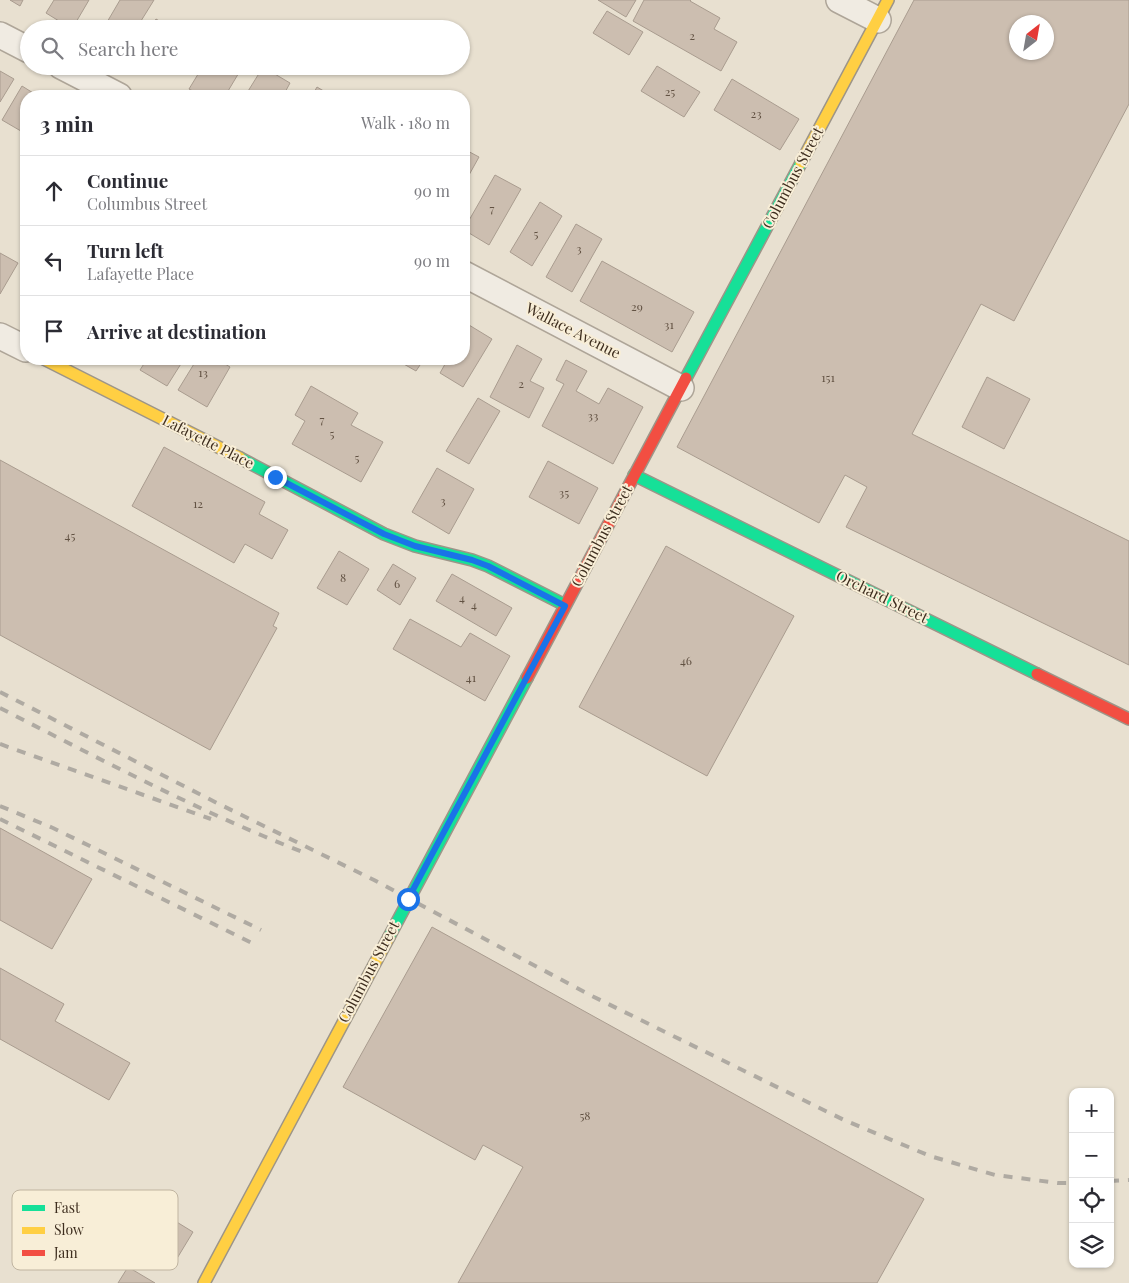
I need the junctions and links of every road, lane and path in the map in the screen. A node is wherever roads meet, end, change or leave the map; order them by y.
1 (839, 0) edge
2 (883, 10) edge
3 (0, 35) edge
4 (20, 45) edge
5 (78, 75) edge
6 (107, 90) edge
7 (470, 277) edge
8 (0, 336) edge
9 (20, 347) edge
10 (55, 365) edge
11 (681, 388) junction
12 (634, 475) junction
13 (565, 606) junction
14 (1129, 719) edge
15 (204, 1283) edge

1 - 2 street
2 - 11 street, Columbus Street
3 - 4 street
5 - 6 street
7 - 11 street, Wallace Avenue
8 - 9 street
10 - 13 street, Lafayette Place
11 - 12 street, Columbus Street
12 - 13 street, Columbus Street
12 - 14 street, Orchard Street
13 - 15 street, Columbus Street

